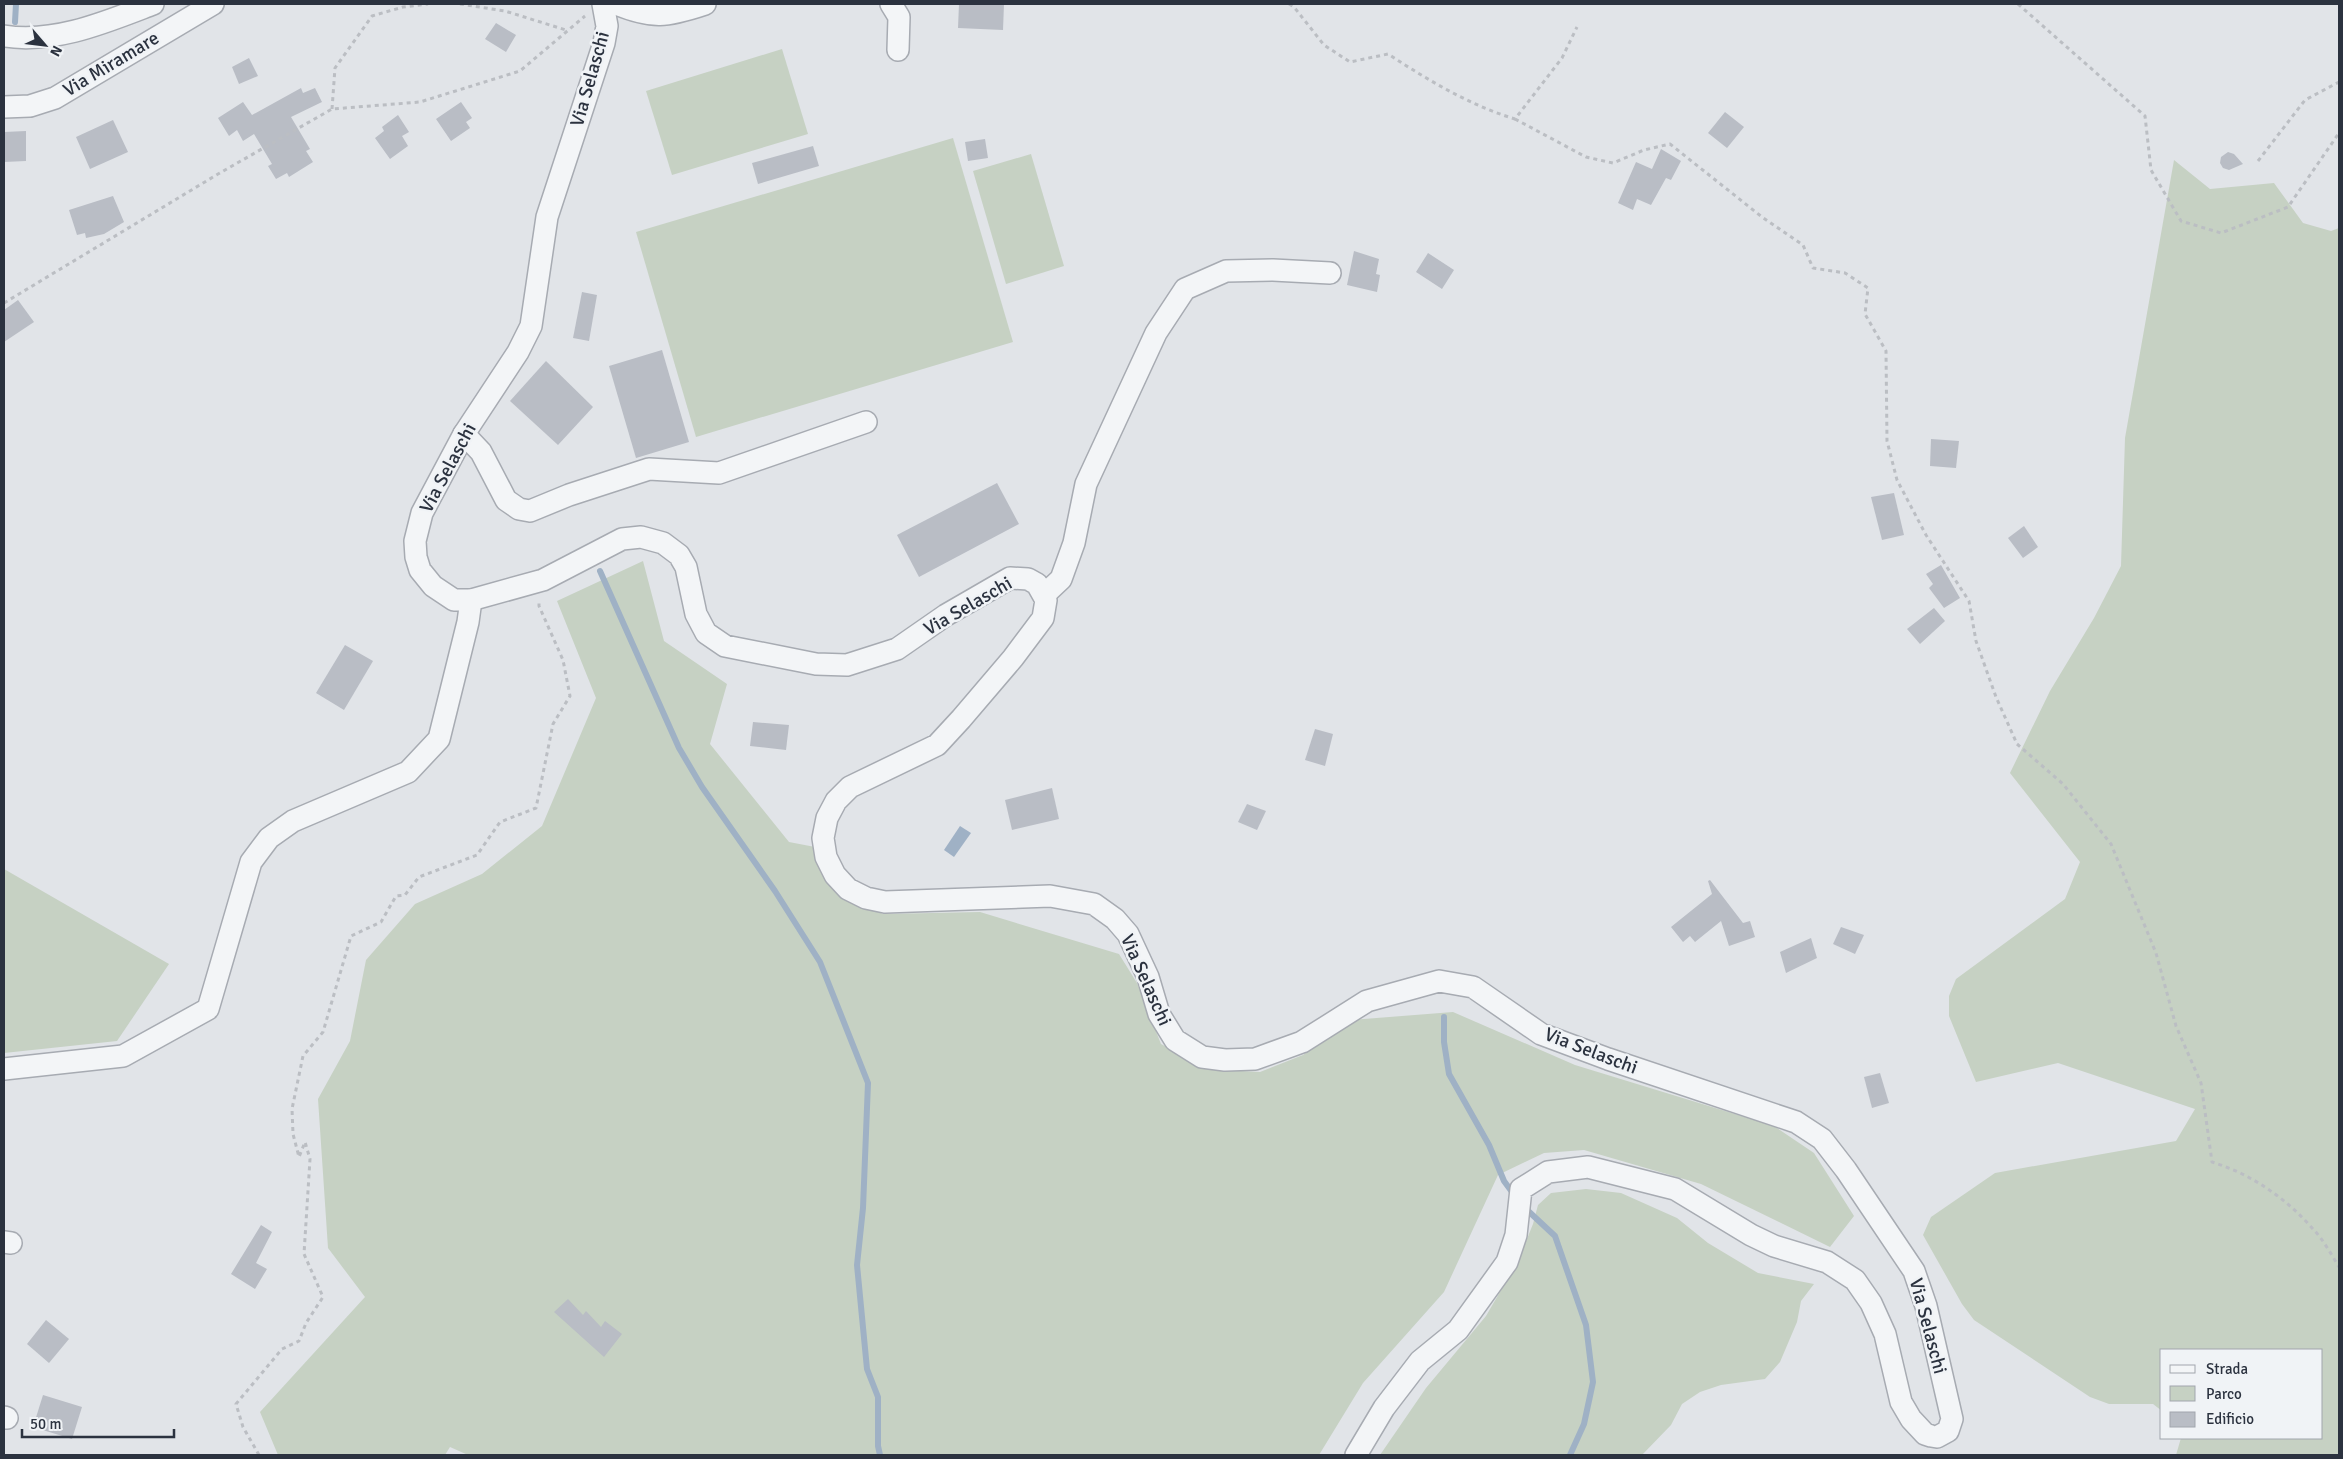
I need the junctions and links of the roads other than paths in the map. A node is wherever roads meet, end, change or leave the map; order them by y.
1 (153, 4) edge
2 (213, 4) edge
3 (607, 4) edge
4 (705, 4) edge
5 (891, 4) edge
6 (4, 36) edge
7 (898, 50) dead end
8 (4, 107) edge
9 (1330, 273) dead end
10 (866, 422) dead end
11 (464, 434) junction
12 (1044, 595) junction
13 (471, 600) junction
14 (4, 1069) edge
15 (1356, 1455) edge

1 - 6 street
2 - 8 street, Via Miramare
3 - 4 street
3 - 11 street, Via Selaschi
5 - 7 street
9 - 12 street
10 - 11 street
11 - 13 street, Via Selaschi
12 - 13 street, Via Selaschi
12 - 15 street, Via Selaschi
13 - 14 street

